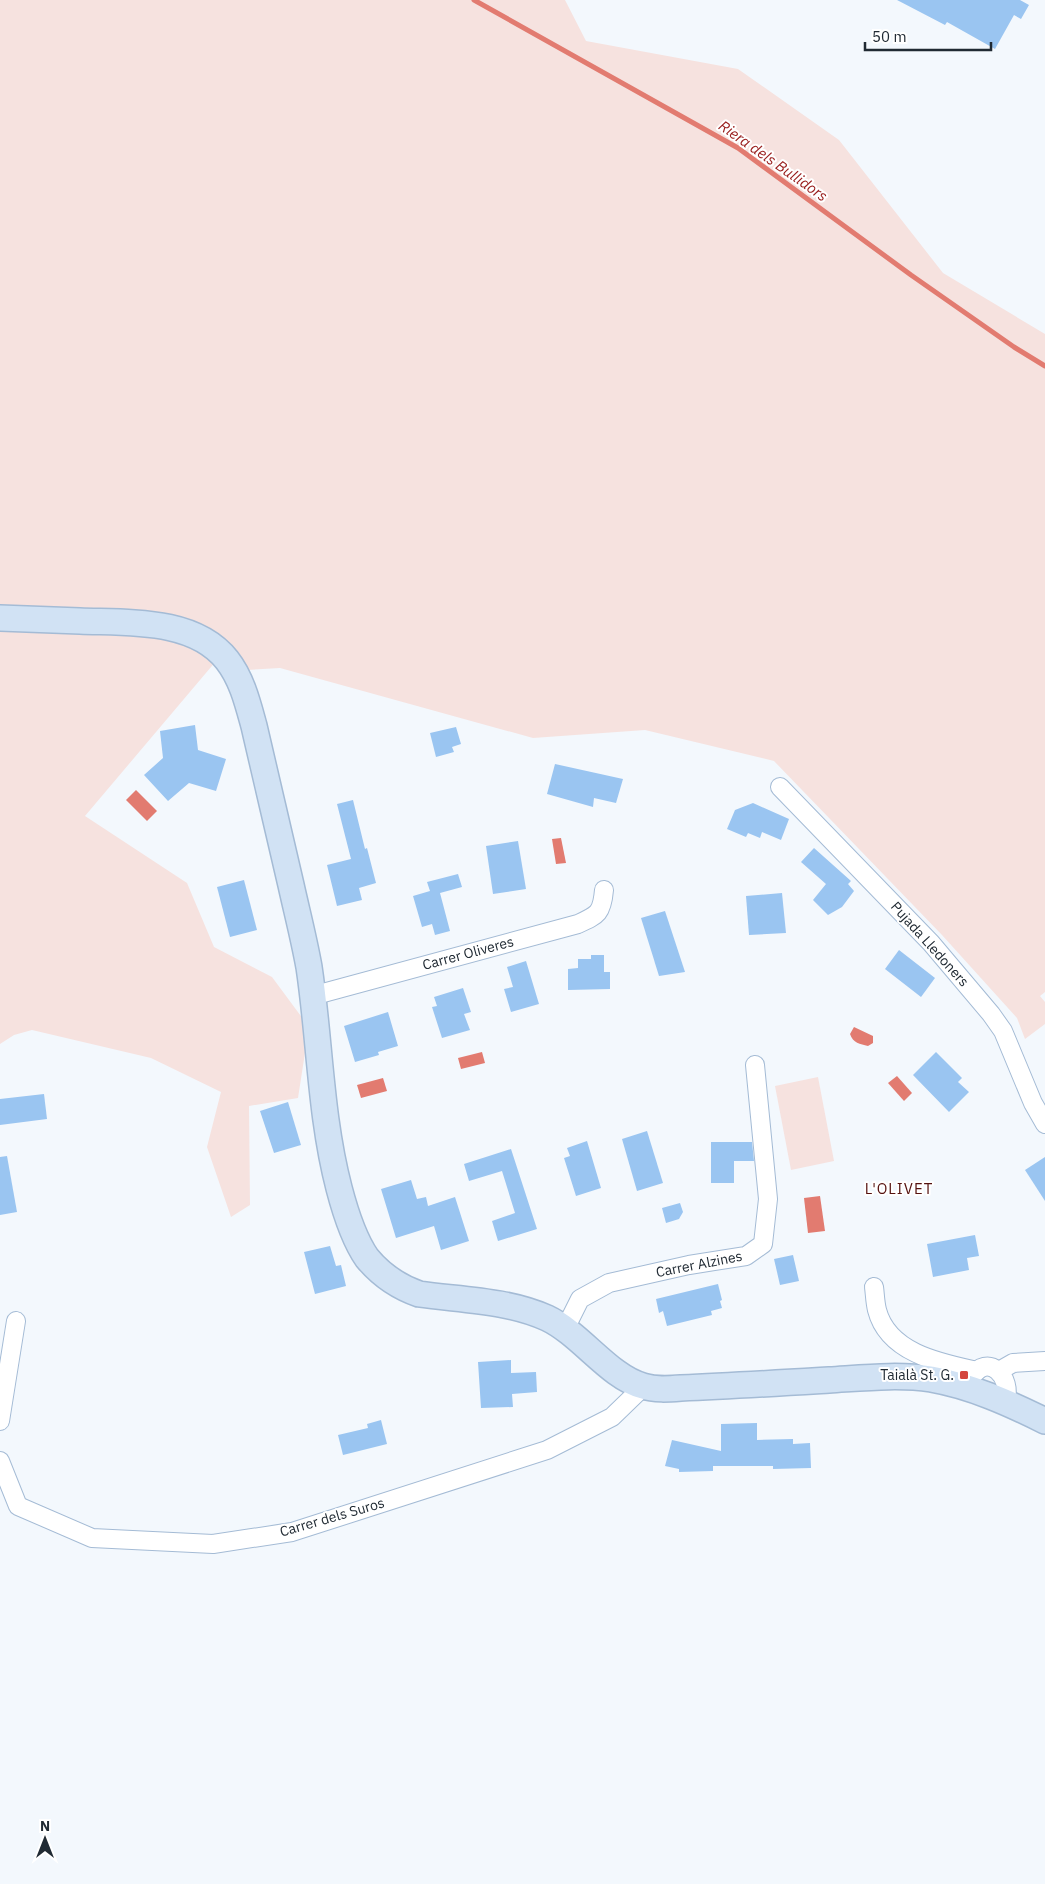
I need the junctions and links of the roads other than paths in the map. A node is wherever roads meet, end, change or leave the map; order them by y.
1 (0, 618) edge
2 (780, 788) dead end
3 (604, 890) dead end
4 (312, 996) junction
5 (754, 1066) dead end
6 (1045, 1124) edge
7 (874, 1287) dead end
8 (16, 1321) dead end
9 (565, 1329) junction
10 (1045, 1361) edge
11 (999, 1370) junction
12 (973, 1380) junction
13 (643, 1386) junction
14 (1005, 1402) junction
15 (1045, 1420) edge
16 (0, 1422) edge
17 (0, 1461) edge

1 - 4 street
2 - 6 street, Pujada Lledoners
3 - 4 street, Carrer Oliveres
4 - 9 street
5 - 9 street, Carrer Alzines
7 - 12 street
8 - 16 street
9 - 13 street
10 - 11 street
11 - 12 street
11 - 14 street
12 - 13 street
12 - 14 street
13 - 17 street, Carrer dels Suros
14 - 15 street

